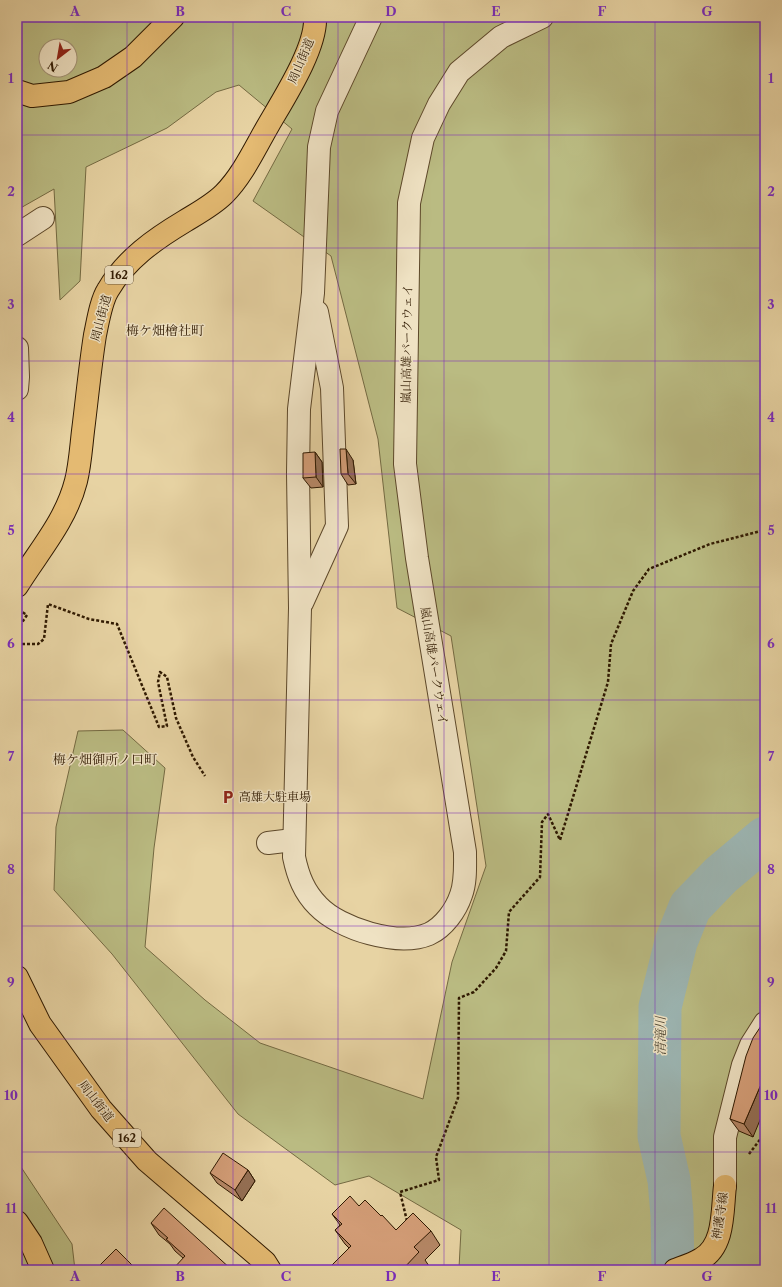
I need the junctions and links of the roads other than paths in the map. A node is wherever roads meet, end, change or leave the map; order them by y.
1 (173, 17) edge
2 (315, 17) edge
3 (371, 17) edge
4 (542, 17) edge
5 (17, 92) edge
6 (43, 218) dead end
7 (17, 235) edge
8 (313, 294) junction
9 (17, 348) edge
10 (17, 389) edge
11 (17, 586) edge
12 (300, 608) junction
13 (293, 840) junction
14 (268, 843) dead end
15 (17, 977) edge
16 (765, 1023) edge
17 (725, 1186) joint
18 (17, 1222) edge
19 (43, 1270) edge
20 (270, 1270) edge
21 (675, 1270) edge

1 - 5 main road
2 - 11 main road, 周山街道 / 162
3 - 8 street, 嵐山高雄パークウェイ
4 - 13 street, 嵐山高雄パークウェイ
6 - 7 street
8 - 12 street, 嵐山高雄パークウェイ
8 - 12 street, 嵐山高雄パークウェイ
9 - 10 street
12 - 13 street, 嵐山高雄パークウェイ
13 - 14 street
15 - 20 main road, 周山街道 / 162
16 - 17 street
17 - 21 main road, 神護寺線
18 - 19 main road

